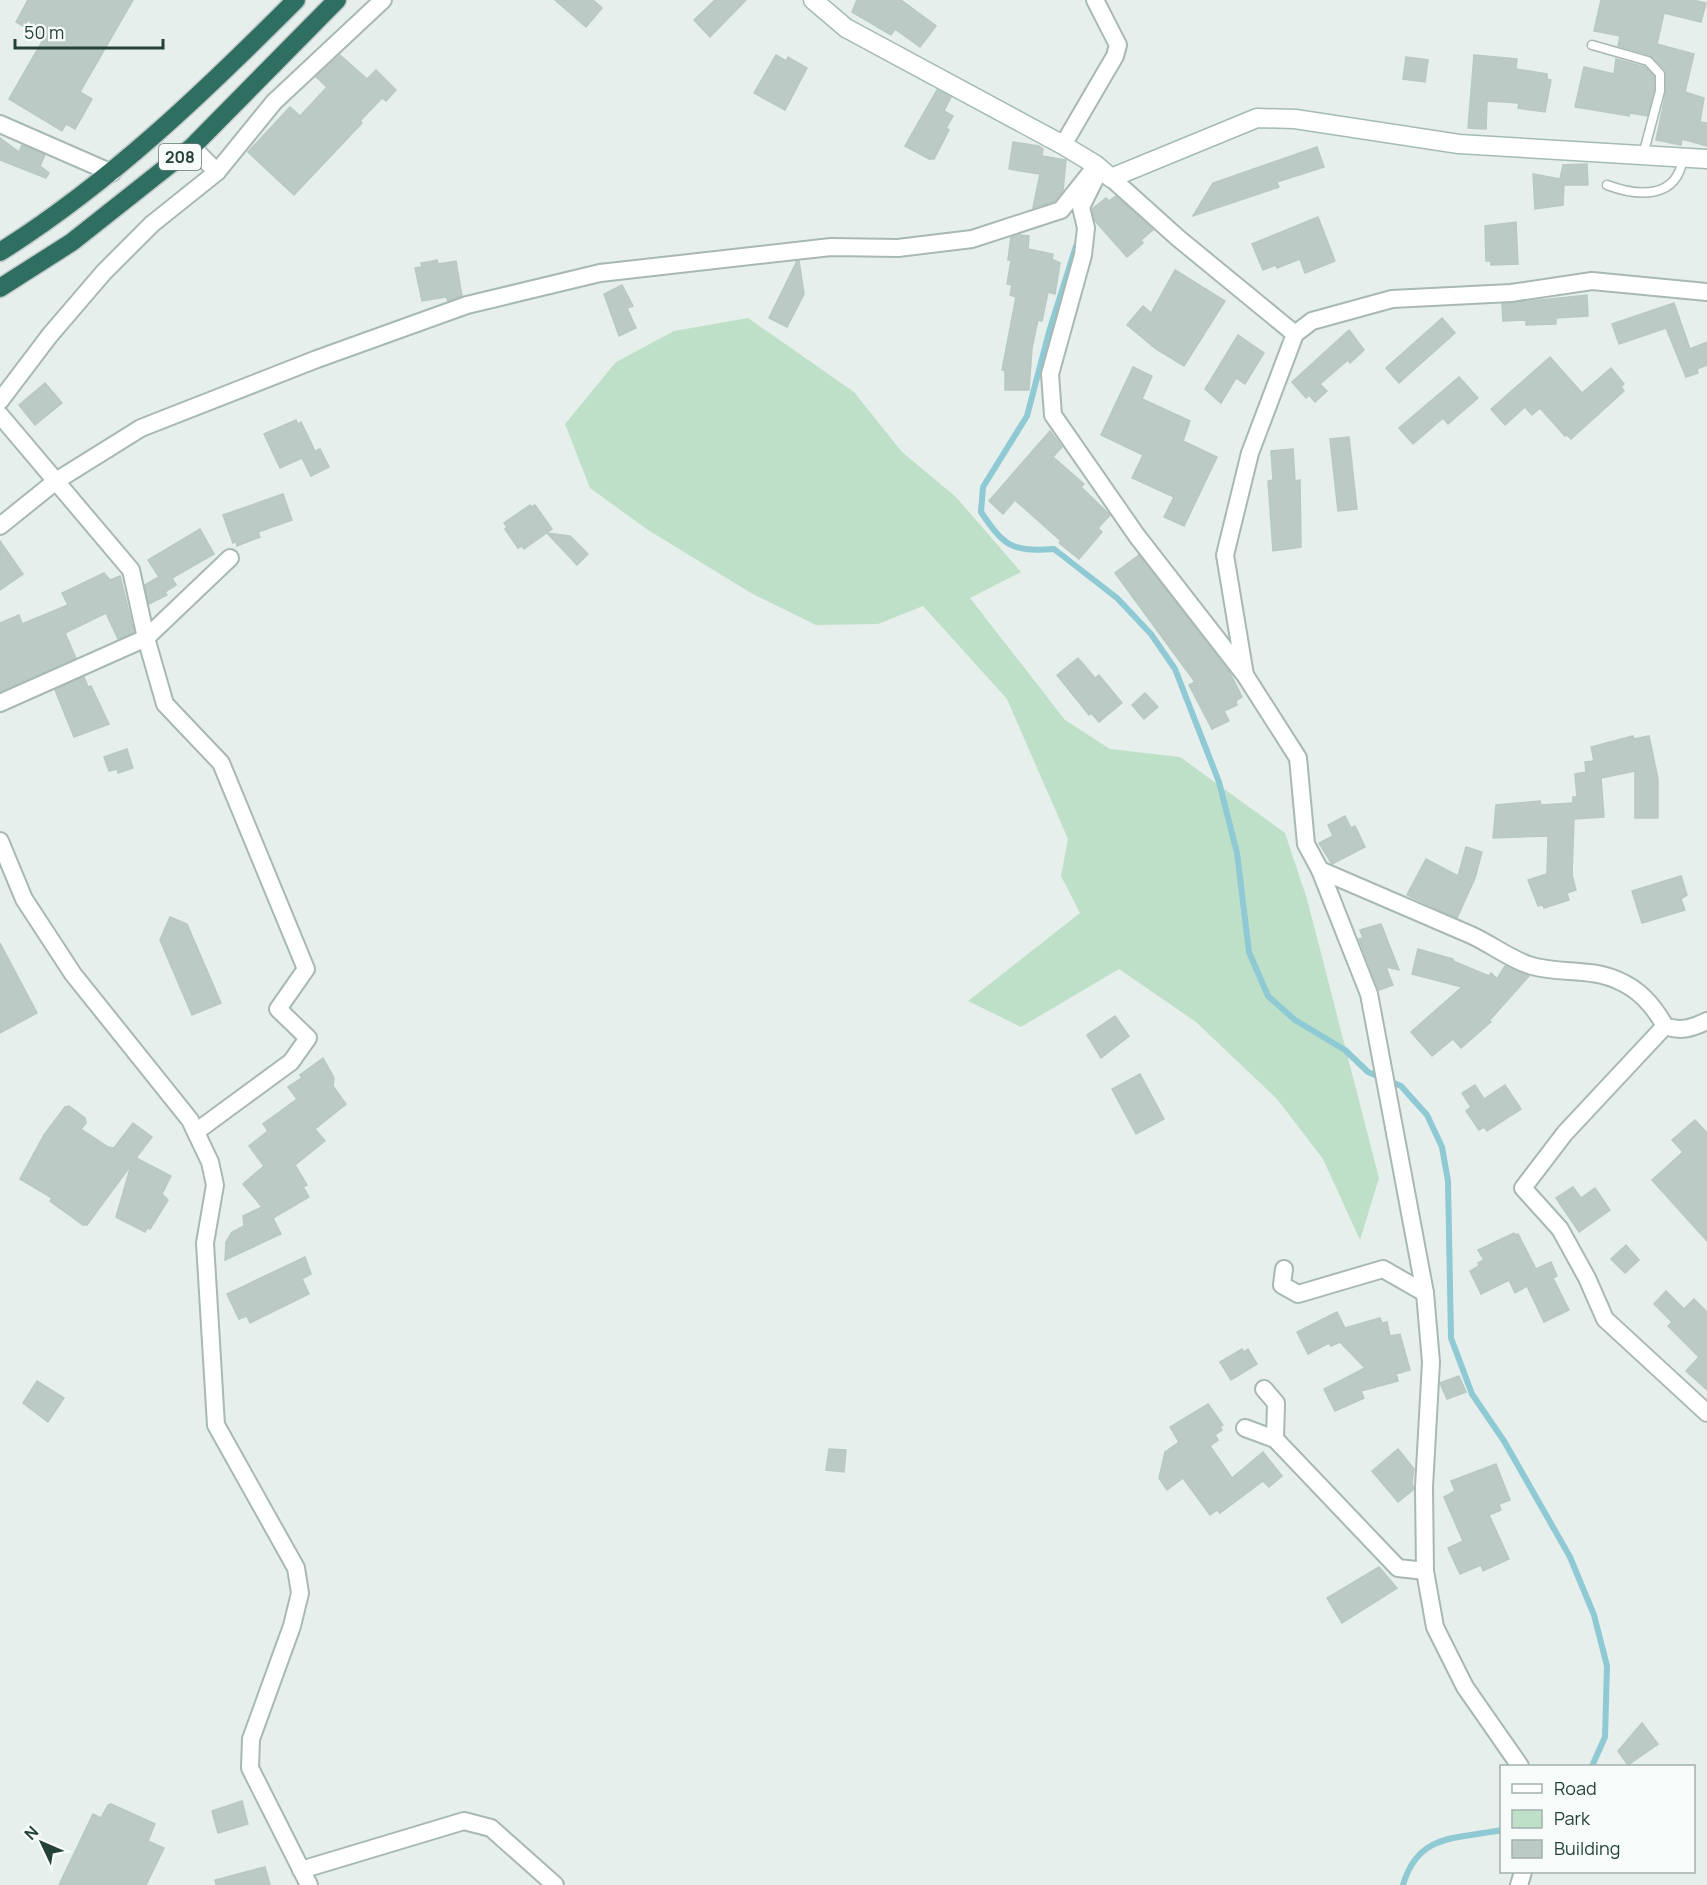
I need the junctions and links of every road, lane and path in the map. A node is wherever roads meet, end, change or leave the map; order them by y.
1 (296, 0) edge
2 (337, 0) edge
3 (383, 0) edge
4 (813, 0) edge
5 (1095, 0) edge
6 (1592, 45) dead end
7 (0, 124) edge
8 (1063, 145) junction
9 (192, 147) junction
10 (1643, 155) junction
11 (1683, 158) junction
12 (1707, 159) edge
13 (1101, 170) junction
14 (217, 171) junction
15 (112, 173) junction
16 (1607, 184) dead end
17 (0, 252) edge
18 (0, 288) edge
19 (1707, 292) edge
20 (1295, 334) junction
21 (0, 401) edge
22 (0, 415) edge
23 (56, 481) junction
24 (0, 526) edge
25 (230, 558) dead end
26 (146, 638) junction
27 (1245, 675) junction
28 (0, 703) edge
29 (0, 841) edge
30 (1320, 870) junction
31 (1707, 1021) edge
32 (1665, 1026) junction
33 (197, 1131) junction
34 (1284, 1269) dead end
35 (1425, 1293) junction
36 (1264, 1389) dead end
37 (1707, 1413) edge
38 (1245, 1428) dead end
39 (1275, 1439) junction
40 (1425, 1571) junction
41 (1519, 1765) edge
42 (301, 1869) junction
43 (309, 1885) edge
44 (555, 1885) edge

1 - 15 highway, 208
2 - 9 highway, 208
3 - 14 street
4 - 8 street
5 - 8 street
6 - 10 lane
7 - 15 street
8 - 13 street
9 - 14 street
9 - 18 highway, 208
10 - 11 street
10 - 13 street
11 - 12 street
11 - 16 lane
13 - 20 street
13 - 23 street
13 - 27 street
14 - 21 street
15 - 17 highway, 208
19 - 20 street
20 - 27 street
22 - 23 street
23 - 24 street
23 - 26 street
25 - 26 street
26 - 28 street
26 - 33 street
27 - 30 street
29 - 33 street
30 - 32 street
30 - 35 street
31 - 32 street
32 - 37 street
33 - 42 street
34 - 35 street
35 - 40 street
36 - 39 street
38 - 39 street
39 - 40 street
40 - 41 street
42 - 43 street
42 - 44 street

